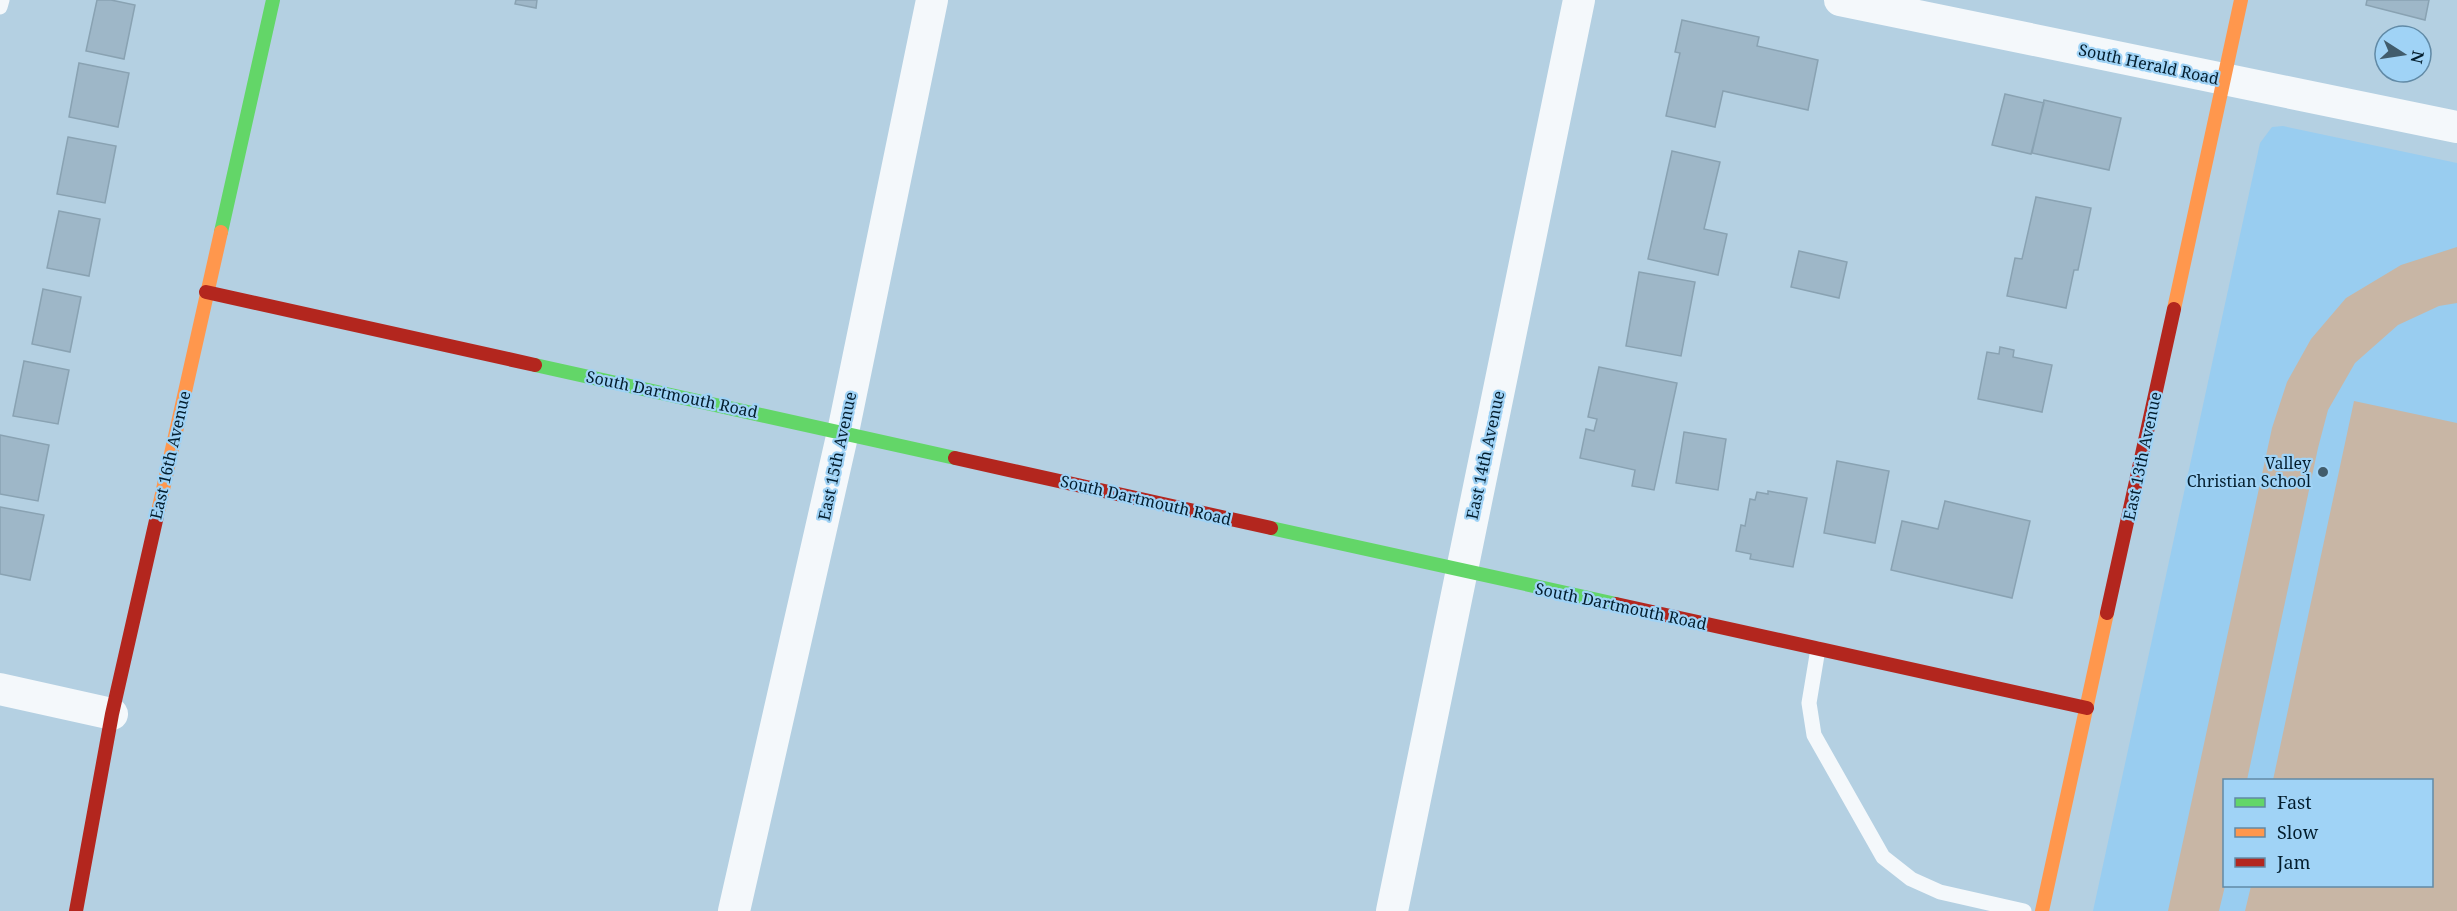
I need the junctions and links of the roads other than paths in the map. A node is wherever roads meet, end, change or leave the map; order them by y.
1 (2, 0) edge
2 (273, 0) edge
3 (932, 0) edge
4 (1579, 0) edge
5 (1840, 0) edge
6 (2241, 0) edge
7 (0, 7) edge
8 (2224, 80) junction
9 (2457, 127) edge
10 (206, 292) junction
11 (843, 432) junction
12 (1461, 571) junction
13 (1818, 649) junction
14 (0, 689) edge
15 (2087, 708) junction
16 (112, 714) junction
17 (76, 911) edge
18 (734, 911) edge
19 (1392, 911) edge
20 (2024, 911) edge
21 (2042, 911) edge

1 - 7 lane
2 - 10 street, East 16th Avenue
3 - 11 street, East 15th Avenue
4 - 12 street, East 14th Avenue
5 - 8 street, South Herald Road
6 - 8 street, East 13th Avenue
8 - 9 street, South Herald Road
8 - 15 street, East 13th Avenue
10 - 11 street, South Dartmouth Road
10 - 16 street, East 16th Avenue
11 - 12 street, South Dartmouth Road
11 - 18 street, East 15th Avenue
12 - 13 street, South Dartmouth Road
12 - 19 street, East 14th Avenue
13 - 15 street, South Dartmouth Road
13 - 20 lane
14 - 16 street
15 - 21 street, East 13th Avenue
16 - 17 street, East 16th Avenue

